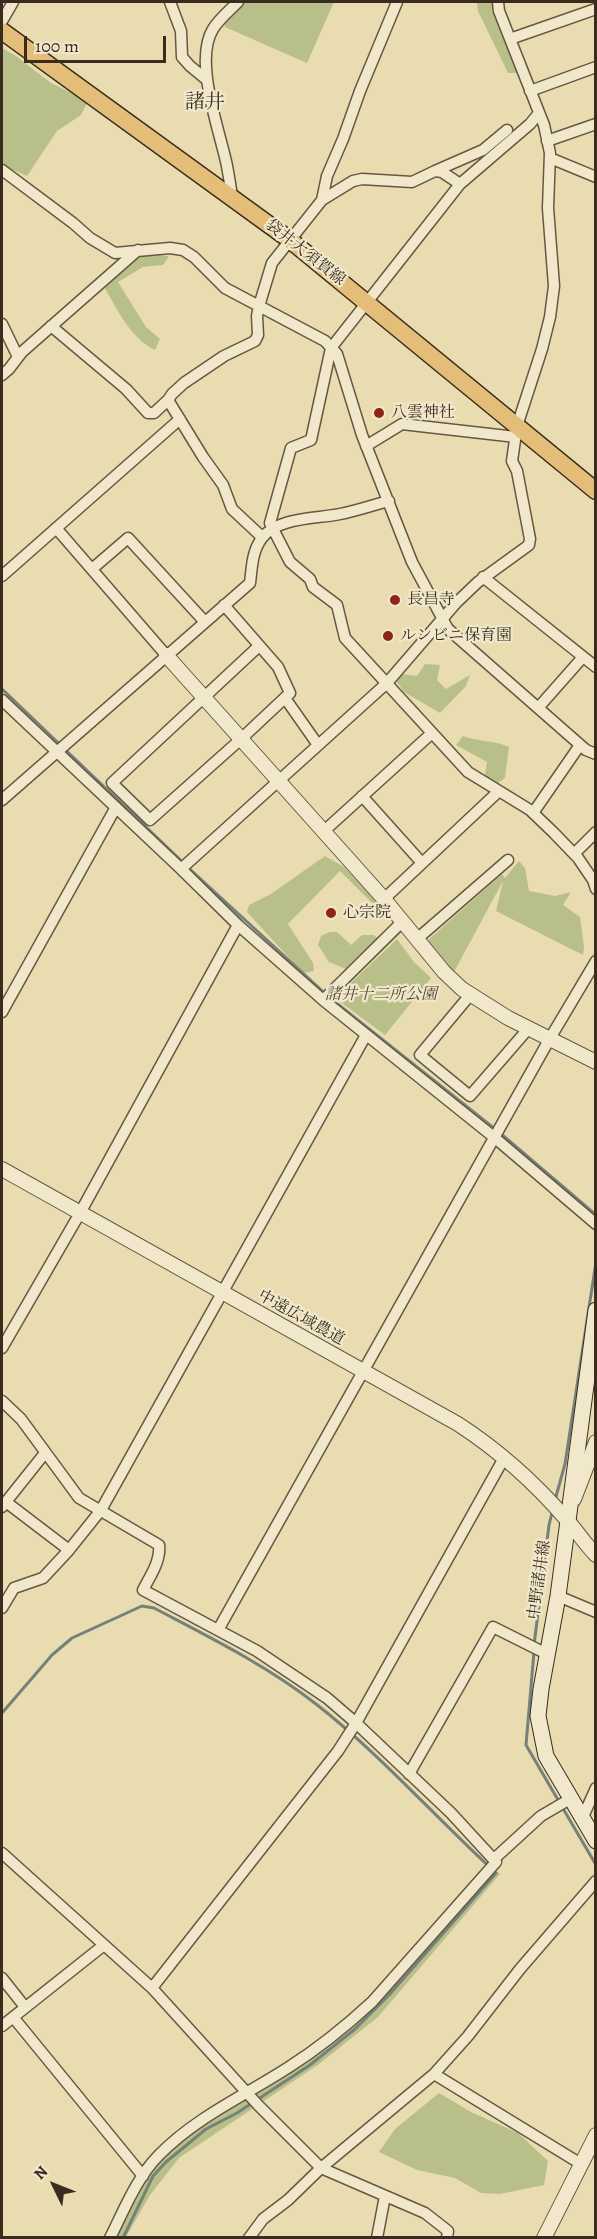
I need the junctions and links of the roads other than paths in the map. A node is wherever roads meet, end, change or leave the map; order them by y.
1 (14, 2) edge
2 (170, 2) edge
3 (238, 2) edge
4 (397, 2) edge
5 (498, 2) edge
6 (596, 9) edge
7 (2, 21) edge
8 (2, 31) edge
9 (510, 39) junction
10 (596, 67) edge
11 (207, 80) junction
12 (530, 91) junction
13 (539, 113) junction
14 (596, 124) edge
15 (507, 130) dead end
16 (547, 141) junction
17 (550, 158) junction
18 (435, 171) junction
19 (2, 172) edge
20 (596, 177) edge
21 (460, 184) junction
22 (232, 199) junction
23 (322, 200) junction
24 (290, 240) junction
25 (138, 250) junction
26 (367, 302) junction
27 (259, 306) junction
28 (2, 324) edge
29 (51, 326) junction
30 (331, 348) junction
31 (18, 357) junction
32 (2, 375) edge
33 (168, 400) junction
34 (180, 419) junction
35 (516, 432) junction
36 (366, 446) junction
37 (596, 491) edge
38 (389, 501) junction
39 (56, 528) junction
40 (273, 528) junction
41 (262, 537) junction
42 (92, 570) junction
43 (2, 576) edge
44 (483, 577) junction
45 (224, 605) junction
46 (442, 619) junction
47 (205, 622) junction
48 (259, 646) junction
49 (166, 655) junction
50 (583, 657) junction
51 (596, 667) edge
52 (387, 683) junction
53 (204, 698) junction
54 (285, 698) junction
55 (2, 700) edge
56 (538, 708) junction
57 (432, 733) junction
58 (241, 740) junction
59 (318, 745) junction
60 (580, 745) junction
61 (56, 751) junction
62 (596, 754) edge
63 (278, 781) junction
64 (499, 791) junction
65 (362, 796) junction
66 (2, 800) edge
67 (116, 807) junction
68 (534, 813) junction
69 (596, 831) edge
70 (323, 832) junction
71 (574, 854) junction
72 (508, 860) dead end
73 (422, 863) junction
74 (181, 868) junction
75 (596, 889) edge
76 (384, 899) junction
77 (403, 921) junction
78 (238, 925) junction
79 (417, 939) junction
80 (596, 961) edge
81 (470, 995) junction
82 (323, 1000) junction
83 (2, 1012) edge
84 (528, 1029) junction
85 (366, 1035) junction
86 (549, 1040) junction
87 (596, 1062) edge
88 (495, 1138) junction
89 (2, 1169) edge
90 (80, 1213) junction
91 (596, 1224) edge
92 (222, 1293) junction
93 (596, 1310) edge
94 (2, 1348) edge
95 (363, 1370) junction
96 (2, 1401) edge
97 (596, 1442) edge
98 (45, 1453) junction
99 (504, 1458) junction
100 (4, 1504) edge
101 (101, 1510) junction
102 (567, 1519) junction
103 (69, 1550) junction
104 (596, 1555) edge
105 (558, 1596) junction
106 (2, 1608) edge
107 (596, 1612) edge
108 (218, 1630) junction
109 (547, 1654) junction
110 (356, 1723) junction
111 (409, 1774) junction
112 (596, 1788) edge
113 (570, 1799) junction
114 (582, 1819) junction
115 (596, 1841) edge
116 (2, 1853) edge
117 (494, 1859) junction
118 (596, 1881) edge
119 (104, 1945) junction
120 (2, 1978) edge
121 (152, 1988) junction
122 (25, 2007) junction
123 (13, 2017) junction
124 (2, 2026) edge
125 (434, 2074) junction
126 (247, 2093) junction
127 (596, 2135) edge
128 (581, 2164) junction
129 (321, 2168) junction
130 (142, 2176) junction
131 (385, 2196) junction
132 (110, 2238) edge
133 (249, 2238) edge
134 (377, 2238) edge
135 (447, 2238) edge
136 (543, 2238) edge

1 - 7 street
2 - 11 street
3 - 11 street
4 - 23 street
5 - 9 street
6 - 9 street
8 - 22 main road, 袋井大須賀線
9 - 12 street
10 - 12 street
11 - 22 street
12 - 13 street
13 - 16 street
13 - 21 street
14 - 16 street
15 - 18 street
16 - 17 street
17 - 20 street
17 - 35 street
18 - 21 street
18 - 23 street
19 - 25 street
21 - 26 street
22 - 24 main road, 袋井大須賀線
23 - 24 street
24 - 26 main road, 袋井大須賀線
24 - 27 street
25 - 27 street
25 - 29 street
26 - 30 street
26 - 35 main road, 袋井大須賀線
27 - 30 street
27 - 33 street
28 - 31 street
29 - 31 street
29 - 33 street
30 - 36 street
30 - 40 street
31 - 32 street
33 - 34 street
34 - 39 street
34 - 41 street
35 - 36 street
35 - 37 main road, 袋井大須賀線
35 - 44 street
36 - 38 street
38 - 40 street
38 - 46 street
39 - 42 street
39 - 43 street
40 - 41 street
40 - 52 street
41 - 45 street
42 - 47 street
42 - 49 street
44 - 46 street
44 - 50 street
45 - 47 street
45 - 48 street
46 - 52 street
46 - 56 street
47 - 49 street
48 - 53 street
48 - 54 street
49 - 53 street
49 - 61 street
50 - 51 street
50 - 56 street
52 - 57 street
52 - 59 street
53 - 58 street
53 - 58 street
54 - 58 street
54 - 59 street
55 - 61 street
56 - 60 street
57 - 64 street
57 - 65 street
58 - 63 street
59 - 63 street
60 - 62 street
60 - 68 street
61 - 66 street
61 - 67 street
63 - 70 street
63 - 74 street
64 - 68 street
64 - 73 street
65 - 70 street
65 - 73 street
67 - 74 street
67 - 83 street
68 - 71 street
69 - 71 street
70 - 76 street
71 - 75 street
72 - 79 street
73 - 76 street
74 - 78 street
76 - 77 street
77 - 79 street
77 - 82 street
78 - 82 street
78 - 90 street
79 - 81 street
80 - 86 street
81 - 84 street
81 - 84 street
82 - 85 street
84 - 86 street
85 - 88 street
85 - 92 street
86 - 87 street
86 - 88 street
88 - 91 street
88 - 95 street
89 - 90 street, 中遠広域農道
90 - 92 street, 中遠広域農道
90 - 94 street
92 - 95 street, 中遠広域農道
92 - 101 street
93 - 102 main road, 中野諸井線
95 - 99 street, 中遠広域農道
95 - 108 street
96 - 98 street
97 - 102 street
98 - 100 street
98 - 101 street
99 - 102 street, 中遠広域農道
99 - 110 street
100 - 103 street
101 - 103 street
101 - 108 street
102 - 104 street, 中遠広域農道
102 - 105 main road, 中野諸井線
103 - 106 street
105 - 107 street
105 - 109 main road, 中野諸井線
108 - 110 street
109 - 111 street
109 - 113 main road, 中野諸井線
110 - 111 street
110 - 121 street
111 - 117 street
112 - 114 street
113 - 114 main road, 中野諸井線
113 - 117 street
114 - 115 main road, 中野諸井線
116 - 119 street
117 - 126 street
118 - 125 street
119 - 121 street
119 - 122 street
120 - 122 street
121 - 126 street
122 - 123 street
123 - 124 street
123 - 130 street
125 - 128 street
125 - 129 street
126 - 129 street
126 - 130 street
127 - 128 street
128 - 136 street
129 - 131 street
129 - 133 street
130 - 132 street
131 - 134 street
131 - 135 street

